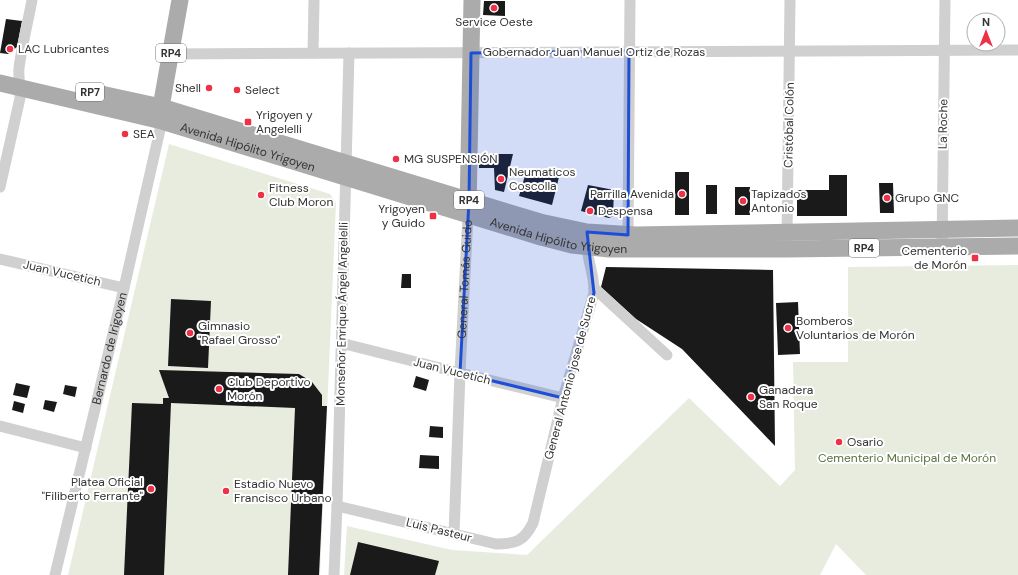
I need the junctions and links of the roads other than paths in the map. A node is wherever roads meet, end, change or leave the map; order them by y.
1 (32, 0) edge
2 (180, 0) edge
3 (314, 0) edge
4 (472, 0) edge
5 (630, 0) edge
6 (790, 0) edge
7 (945, 0) edge
8 (945, 49) junction
9 (1018, 50) edge
10 (629, 51) junction
11 (790, 51) junction
12 (313, 53) junction
13 (350, 53) junction
14 (471, 53) junction
15 (170, 54) junction
16 (0, 73) edge
17 (0, 83) edge
18 (20, 83) junction
19 (162, 114) junction
20 (346, 170) junction
21 (0, 187) edge
22 (468, 208) junction
23 (1018, 228) edge
24 (941, 230) junction
25 (628, 235) junction
26 (587, 239) junction
27 (786, 241) junction
28 (1018, 246) edge
29 (942, 247) junction
30 (0, 259) edge
31 (124, 288) junction
32 (594, 288) junction
33 (341, 343) junction
34 (667, 355) dead end
35 (460, 374) junction
36 (563, 398) junction
37 (0, 426) edge
38 (86, 448) junction
39 (337, 506) junction
40 (533, 523) joint
41 (454, 534) junction
42 (55, 575) edge
43 (334, 575) edge

1 - 18 street
2 - 15 main road, Bernardo de Irigoyen / RP4
3 - 12 street
4 - 14 main road, General Tomás Guido / RP4
5 - 10 street
6 - 11 street, Cristóbal Colón
7 - 8 street, La Roche
8 - 9 street, Gobernador Juan Manuel Ortiz de Rozas
8 - 11 street, Gobernador Juan Manuel Ortiz de Rozas
8 - 24 street, La Roche
10 - 11 street, Gobernador Juan Manuel Ortiz de Rozas
10 - 14 street, Gobernador Juan Manuel Ortiz de Rozas
10 - 25 street
11 - 27 street, Cristóbal Colón
12 - 13 street, Gobernador Juan Manuel Ortiz de Rozas
12 - 15 street, Gobernador Juan Manuel Ortiz de Rozas
13 - 14 street, Gobernador Juan Manuel Ortiz de Rozas
13 - 20 street, Monseñor Enrique Ángel Angelelli
14 - 22 main road, General Tomás Guido / RP4
15 - 19 main road, Bernardo de Irigoyen / RP4
16 - 18 main road, Avenida Hipólito Yrigoyen / RP7
17 - 18 main road, Avenida Hipólito Yrigoyen / RP7
18 - 19 main road, Avenida Hipólito Yrigoyen / RP7
18 - 21 street
19 - 20 main road, Avenida Hipólito Yrigoyen / RP4
19 - 31 street, Bernardo de Irigoyen
20 - 22 main road, Avenida Hipólito Yrigoyen / RP4
20 - 33 street, Monseñor Enrique Ángel Angelelli
22 - 26 main road, Avenida Hipólito Yrigoyen / RP4
22 - 35 street, General Tomás Guido
23 - 24 main road, Avenida Hipólito Yrigoyen / RP4
24 - 27 main road, Avenida Hipólito Yrigoyen / RP4
24 - 29 street, La Roche
25 - 26 main road, Avenida Hipólito Yrigoyen / RP4
25 - 27 main road, Avenida Hipólito Yrigoyen / RP4
26 - 27 main road, Avenida Hipólito Yrigoyen / RP4
26 - 32 street, General Antonio jose de Sucre
27 - 29 main road, Avenida Hipólito Yrigoyen / RP4
28 - 29 main road, Avenida Hipólito Yrigoyen / RP4
30 - 31 street, Juan Vucetich
31 - 38 street, Bernardo de Irigoyen
32 - 34 street
32 - 36 street, General Antonio jose de Sucre
33 - 35 street, Juan Vucetich
33 - 39 street, Monseñor Enrique Ángel Angelelli
35 - 36 street, Juan Vucetich
35 - 41 street, General Tomás Guido
36 - 40 street, General Antonio jose de Sucre
37 - 38 street
38 - 42 street, Bernardo de Irigoyen
39 - 41 street, Luis Pasteur
39 - 43 street, Monseñor Enrique Ángel Angelelli
40 - 41 street, Luis Pasteur

